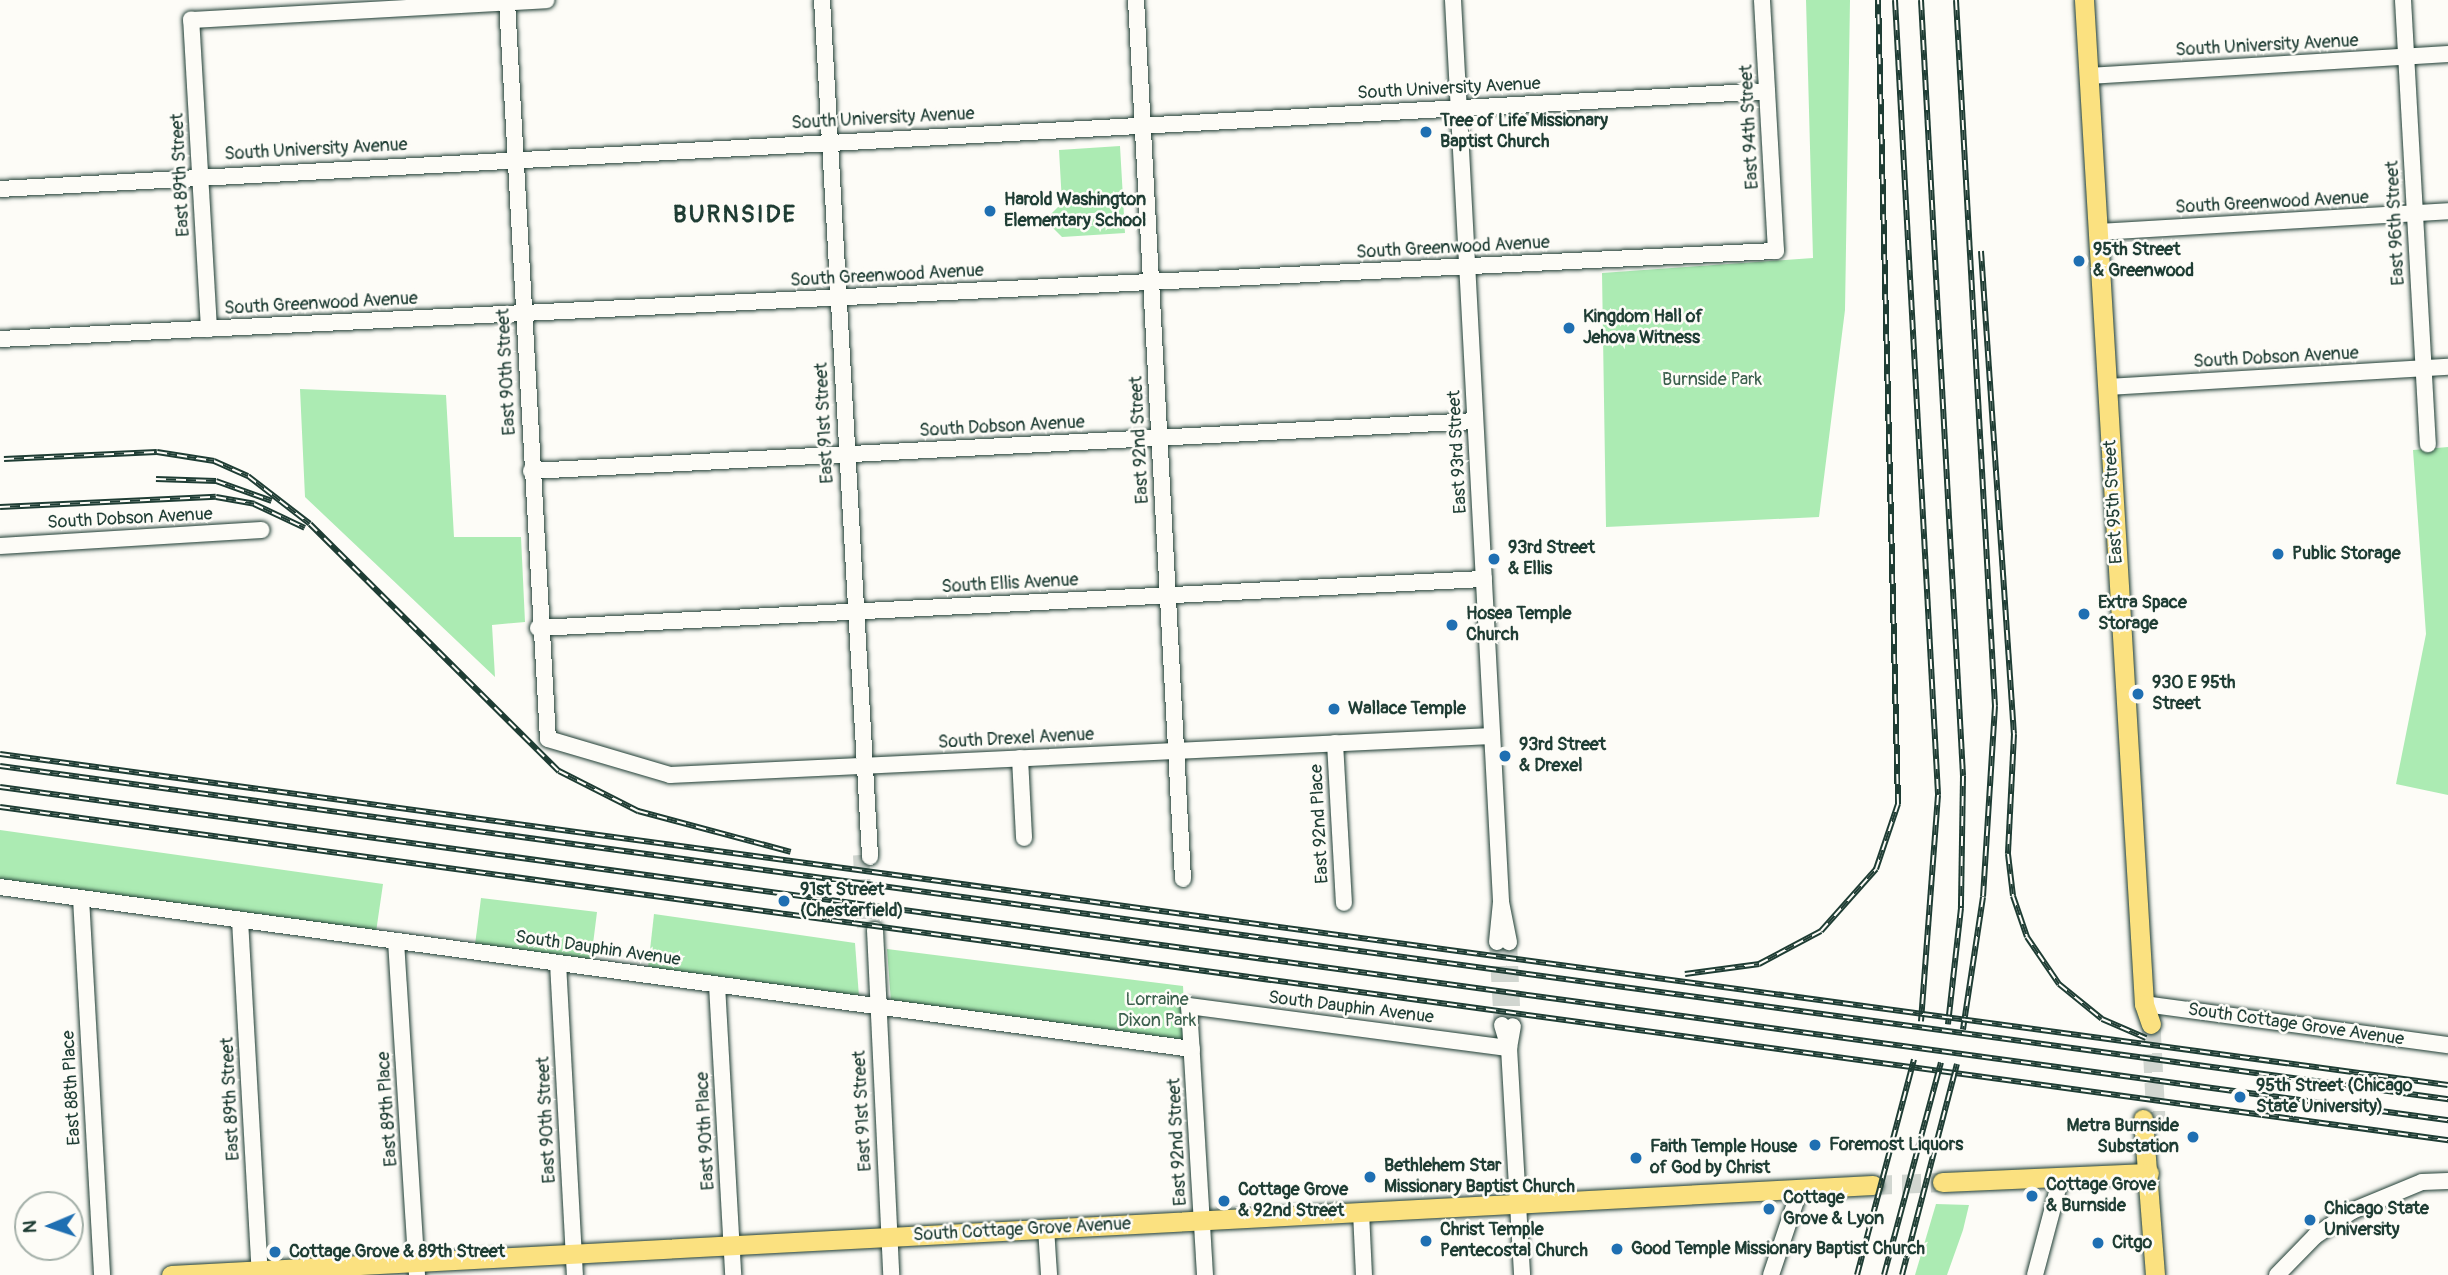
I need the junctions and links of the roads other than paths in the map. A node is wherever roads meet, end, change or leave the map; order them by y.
1 (546, 0) edge
2 (822, 0) edge
3 (1136, 0) edge
4 (1453, 0) edge
5 (1762, 0) edge
6 (2084, 0) edge
7 (2403, 0) edge
8 (507, 2) junction
9 (2448, 54) edge
10 (2406, 57) junction
11 (2088, 76) junction
12 (1767, 91) junction
13 (1458, 108) junction
14 (1143, 125) junction
15 (830, 141) junction
16 (514, 157) junction
17 (200, 176) junction
18 (0, 189) edge
19 (2448, 211) edge
20 (2415, 213) junction
21 (2098, 232) junction
22 (1776, 251) joint
23 (1467, 266) junction
24 (1151, 282) junction
25 (838, 298) junction
26 (523, 313) junction
27 (209, 329) junction
28 (0, 339) edge
29 (2448, 367) edge
30 (2424, 368) junction
31 (2107, 387) junction
32 (1475, 421) junction
33 (1159, 438) junction
34 (2428, 444) dead end
35 (846, 454) junction
36 (531, 471) junction
37 (262, 530) dead end
38 (0, 546) edge
39 (1483, 579) junction
40 (1168, 595) junction
41 (854, 611) junction
42 (538, 628) junction
43 (1492, 736) junction
44 (548, 739) joint
45 (1335, 743) junction
46 (1176, 751) junction
47 (1020, 758) junction
48 (862, 766) junction
49 (1024, 838) dead end
50 (866, 852) tunnel mouth
51 (1182, 879) dead end
52 (0, 887) edge
53 (81, 898) junction
54 (1344, 903) dead end
55 (240, 920) junction
56 (871, 934) tunnel mouth
57 (396, 941) junction
58 (1503, 942) tunnel mouth
59 (558, 963) junction
60 (717, 985) junction
61 (876, 1006) junction
62 (1189, 1006) joint
63 (2145, 1017) joint
64 (1507, 1026) tunnel mouth
65 (2448, 1045) edge
66 (1508, 1048) junction
67 (1192, 1049) junction
68 (2150, 1119) tunnel mouth
69 (2150, 1173) junction
70 (2061, 1177) junction
71 (2448, 1181) edge
72 (1942, 1182) tunnel mouth
73 (1873, 1185) tunnel mouth
74 (1800, 1189) junction
75 (1517, 1203) junction
76 (1361, 1212) junction
77 (1202, 1221) junction
78 (1046, 1228) junction
79 (889, 1237) junction
80 (732, 1245) junction
81 (574, 1254) junction
82 (417, 1268) edge
83 (260, 1272) edge
84 (102, 1275) edge
85 (171, 1275) edge
86 (575, 1275) edge
87 (733, 1275) edge
88 (891, 1275) edge
89 (1049, 1275) edge
90 (1205, 1275) edge
91 (1364, 1275) edge
92 (1522, 1275) edge
93 (1771, 1275) edge
94 (2035, 1275) edge
95 (2155, 1275) edge
96 (2277, 1275) edge

1 - 8 street
2 - 15 street, East 91st Street
3 - 14 street, East 92nd Street
4 - 13 street, East 93rd Street
5 - 12 street, East 94th Street
6 - 11 main road, East 95th Street
7 - 10 street, East 96th Street
8 - 16 street, East 90th Street
8 - 17 street, East 89th Street
9 - 10 street, South University Avenue
10 - 11 street, South University Avenue
10 - 20 street, East 96th Street
11 - 21 main road, East 95th Street
12 - 13 street, South University Avenue
12 - 22 street, East 94th Street
13 - 14 street, South University Avenue
13 - 23 street, East 93rd Street
14 - 15 street, South University Avenue
14 - 24 street, East 92nd Street
15 - 16 street, South University Avenue
15 - 25 street, East 91st Street
16 - 17 street, South University Avenue
16 - 26 street, East 90th Street
17 - 18 street, South University Avenue
17 - 27 street, East 89th Street
19 - 20 street, South Greenwood Avenue
20 - 21 street, South Greenwood Avenue
20 - 30 street, East 96th Street
21 - 31 main road, East 95th Street
22 - 23 street, South Greenwood Avenue
23 - 24 street, South Greenwood Avenue
23 - 32 street, East 93rd Street
24 - 25 street, South Greenwood Avenue
24 - 33 street, East 92nd Street
25 - 26 street, South Greenwood Avenue
25 - 35 street, East 91st Street
26 - 27 street, South Greenwood Avenue
26 - 36 street, East 90th Street
27 - 28 street, South Greenwood Avenue
29 - 30 street, South Dobson Avenue
30 - 31 street, South Dobson Avenue
30 - 34 street, East 96th Street
31 - 63 main road, East 95th Street
32 - 33 street, South Dobson Avenue
32 - 39 street, East 93rd Street
33 - 35 street, South Dobson Avenue
33 - 40 street, East 92nd Street
35 - 36 street, South Dobson Avenue
35 - 41 street, East 91st Street
36 - 42 street, East 90th Street
37 - 38 street, South Dobson Avenue
39 - 40 street, South Ellis Avenue
39 - 43 street, East 93rd Street
40 - 41 street, South Ellis Avenue
40 - 46 street, East 92nd Street
41 - 42 street, South Ellis Avenue
41 - 48 street, East 91st Street
42 - 44 street, East 90th Street
43 - 45 street, South Drexel Avenue
43 - 58 street, East 93rd Street
44 - 48 street, South Drexel Avenue
45 - 46 street, South Drexel Avenue
45 - 54 street, East 92nd Place
46 - 47 street, South Drexel Avenue
46 - 51 street, East 92nd Street
47 - 48 street, South Drexel Avenue
47 - 49 street
48 - 50 street, East 91st Street
52 - 53 street, South Dauphin Avenue
53 - 55 street, South Dauphin Avenue
53 - 84 street, East 88th Place
55 - 57 street, South Dauphin Avenue
55 - 83 street, East 89th Street
56 - 61 street, East 91st Street
57 - 59 street, South Dauphin Avenue
57 - 82 street, East 89th Place
59 - 60 street, South Dauphin Avenue
59 - 81 street, East 90th Street
60 - 61 street, South Dauphin Avenue
60 - 80 street, East 90th Place
61 - 67 street, South Dauphin Avenue
61 - 79 street, East 91st Street
62 - 66 street, South Dauphin Avenue
62 - 67 street, East 92nd Street
63 - 65 street, South Cottage Grove Avenue
64 - 66 street
66 - 75 street
67 - 77 street, East 92nd Street
68 - 69 main road
69 - 70 main road
69 - 95 main road
70 - 72 main road
70 - 94 street
71 - 96 street
73 - 74 main road, South Cottage Grove Avenue
74 - 75 main road, South Cottage Grove Avenue
74 - 93 street
75 - 76 main road, South Cottage Grove Avenue
75 - 92 street
76 - 77 main road, South Cottage Grove Avenue
76 - 91 street
77 - 78 main road, South Cottage Grove Avenue
77 - 90 street, East 92nd Street
78 - 79 main road, South Cottage Grove Avenue
78 - 89 street
79 - 80 main road, South Cottage Grove Avenue
79 - 88 street, East 91st Street
80 - 81 main road, South Cottage Grove Avenue
80 - 87 street, East 90th Place
81 - 82 main road, South Cottage Grove Avenue
81 - 86 street, East 90th Street
82 - 83 main road, South Cottage Grove Avenue
83 - 85 main road, South Cottage Grove Avenue

